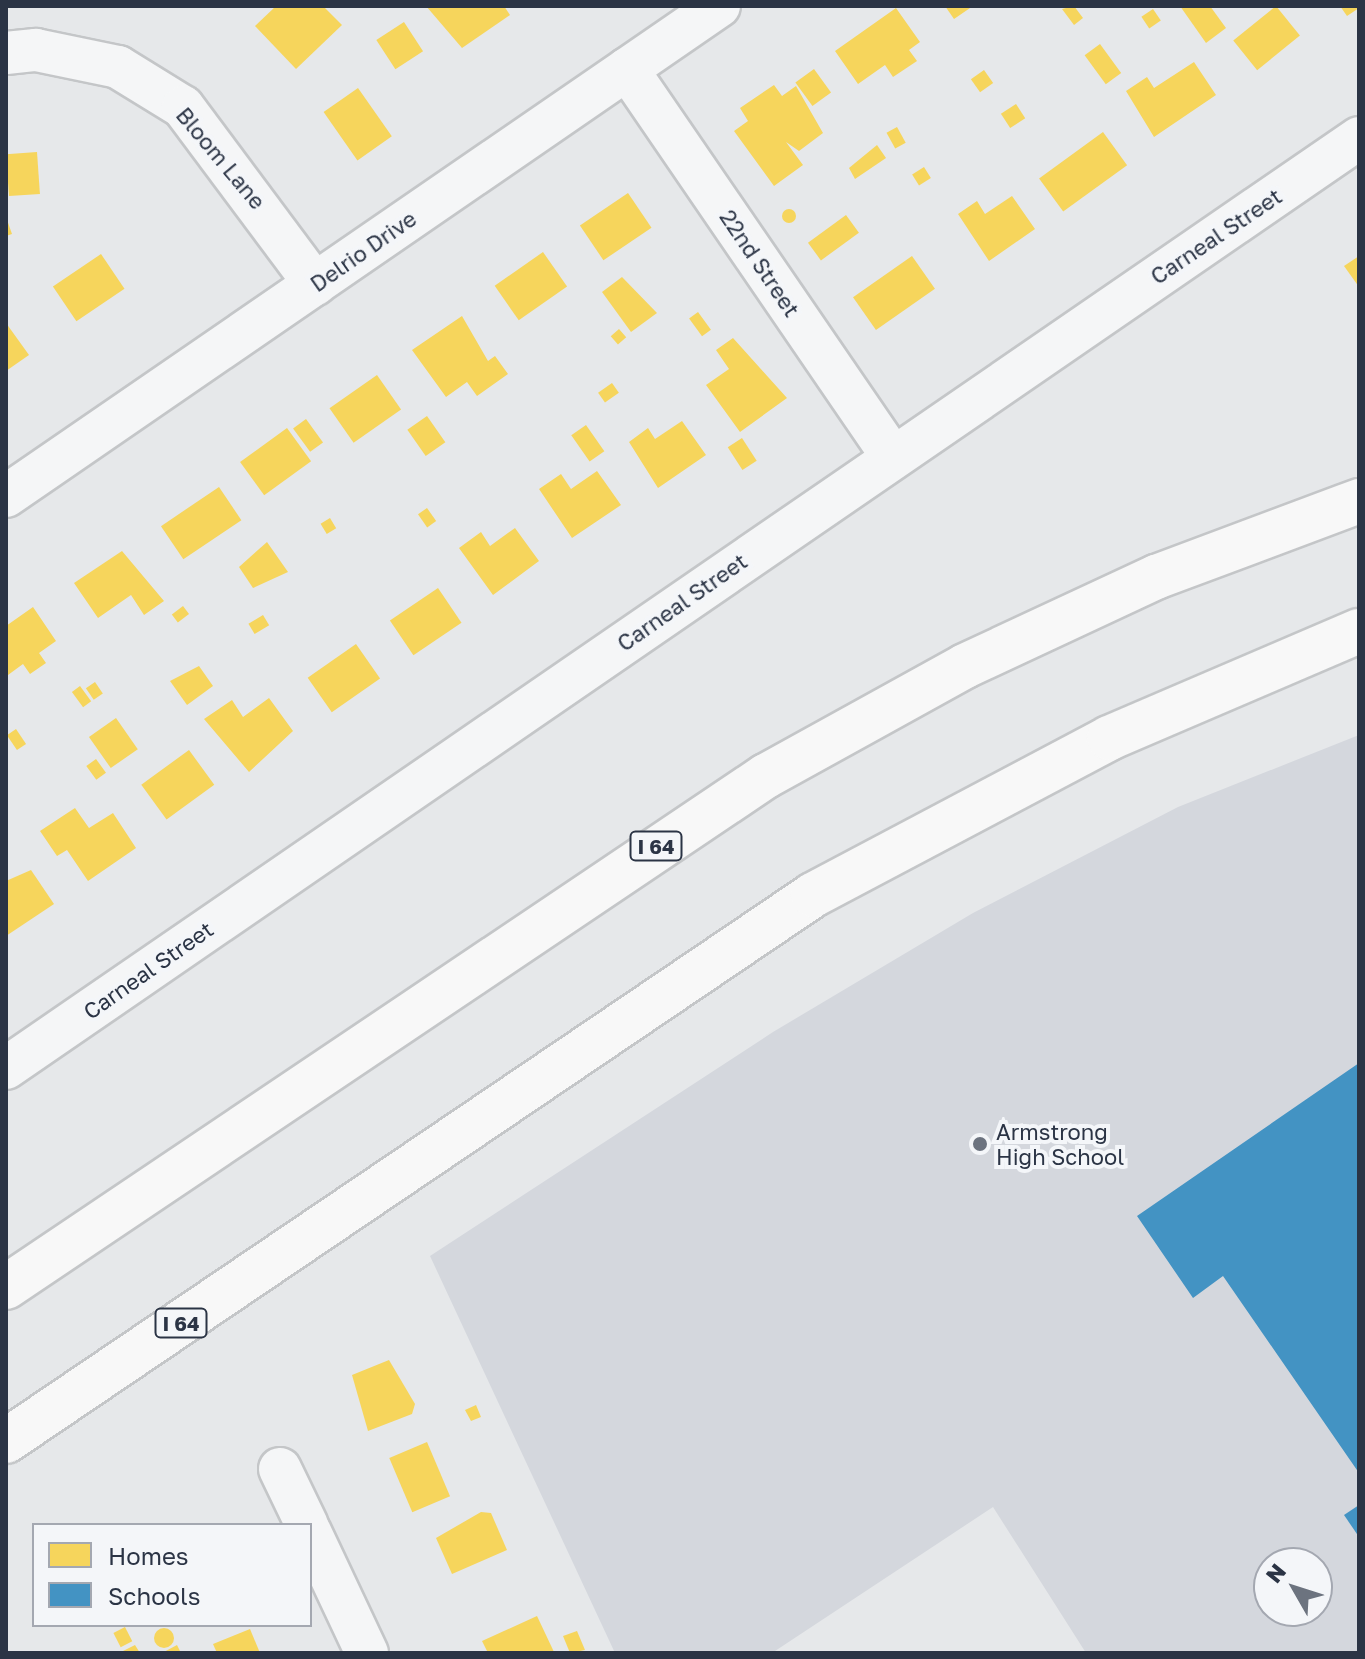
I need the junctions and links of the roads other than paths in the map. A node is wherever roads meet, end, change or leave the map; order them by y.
1 (719, 6) edge
2 (6, 53) edge
3 (627, 69) junction
4 (1359, 138) edge
5 (315, 284) junction
6 (893, 457) junction
7 (6, 496) edge
8 (1359, 501) edge
9 (1359, 631) edge
10 (6, 1068) edge
11 (356, 1204) junction
12 (6, 1287) edge
13 (6, 1441) edge
14 (280, 1469) dead end
15 (6, 1471) edge
16 (306, 1523) edge
17 (312, 1536) edge
18 (367, 1653) edge

1 - 3 street, Delrio Drive
2 - 5 street, Bloom Lane
3 - 5 street, Delrio Drive
3 - 6 street, 22nd Street
4 - 6 street, Carneal Street
5 - 7 street, Delrio Drive
6 - 10 street, Carneal Street
8 - 12 highway, I 64
9 - 11 highway, I 64
11 - 13 highway, I 64
11 - 15 highway
14 - 16 street
17 - 18 street

